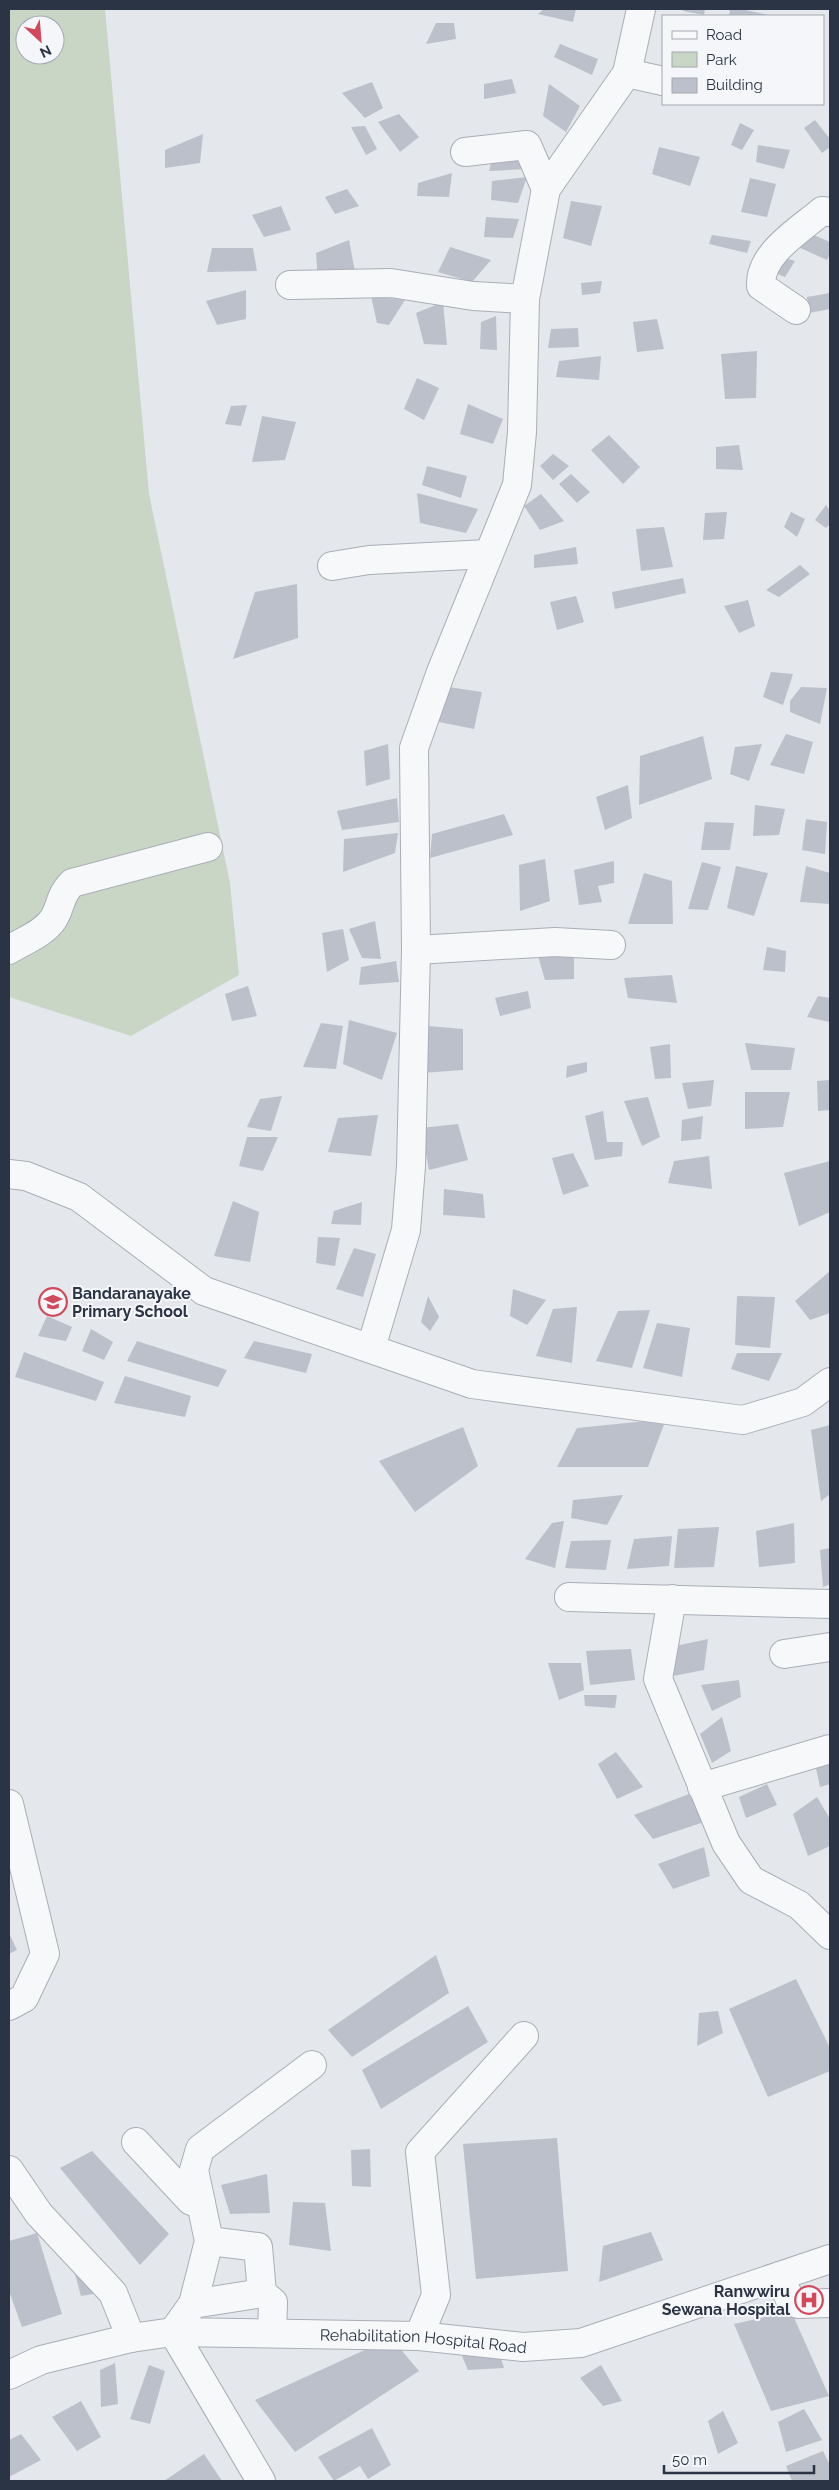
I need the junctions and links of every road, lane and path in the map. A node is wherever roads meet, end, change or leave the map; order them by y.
1 (641, 9) edge
2 (627, 73) junction
3 (662, 81) edge
4 (466, 152) dead end
5 (546, 189) junction
6 (830, 212) edge
7 (290, 285) dead end
8 (525, 299) junction
9 (796, 310) dead end
10 (488, 554) junction
11 (332, 566) dead end
12 (208, 847) dead end
13 (611, 945) dead end
14 (9, 950) edge
15 (416, 950) junction
16 (9, 1174) edge
17 (371, 1348) junction
18 (830, 1382) edge
19 (569, 1597) dead end
20 (672, 1598) junction
21 (830, 1604) edge
22 (830, 1647) edge
23 (784, 1654) dead end
24 (830, 1749) edge
25 (702, 1787) junction
26 (9, 1804) edge
27 (830, 1935) edge
28 (9, 2006) edge
29 (524, 2036) dead end
30 (312, 2065) dead end
31 (136, 2142) dead end
32 (9, 2170) edge
33 (202, 2203) junction
34 (209, 2241) junction
35 (830, 2258) edge
36 (780, 2276) junction
37 (262, 2293) junction
38 (830, 2303) edge
39 (193, 2304) junction
40 (173, 2332) junction
41 (272, 2333) junction
42 (419, 2336) junction
43 (131, 2338) junction
44 (9, 2375) edge
45 (261, 2481) edge

1 - 2 street
2 - 3 street
2 - 5 street
4 - 5 street
5 - 8 street
6 - 9 street
7 - 8 street
8 - 10 street
10 - 11 street
10 - 15 street
12 - 14 street
13 - 15 street
15 - 17 street
16 - 17 street
17 - 18 street
19 - 20 street
20 - 21 street
20 - 25 street
22 - 23 street
24 - 25 street
25 - 27 street
26 - 28 street
29 - 42 street
30 - 33 street
31 - 33 street
32 - 43 street
33 - 34 street
34 - 37 street
34 - 39 street
35 - 36 street, Rehabilitation Hospital Road
36 - 38 street
36 - 42 street, Rehabilitation Hospital Road
37 - 39 street
37 - 41 street
39 - 40 street
40 - 41 street, Rehabilitation Hospital Road
40 - 43 street, Rehabilitation Hospital Road
40 - 45 street
41 - 42 street, Rehabilitation Hospital Road
43 - 44 street, Rehabilitation Hospital Road

